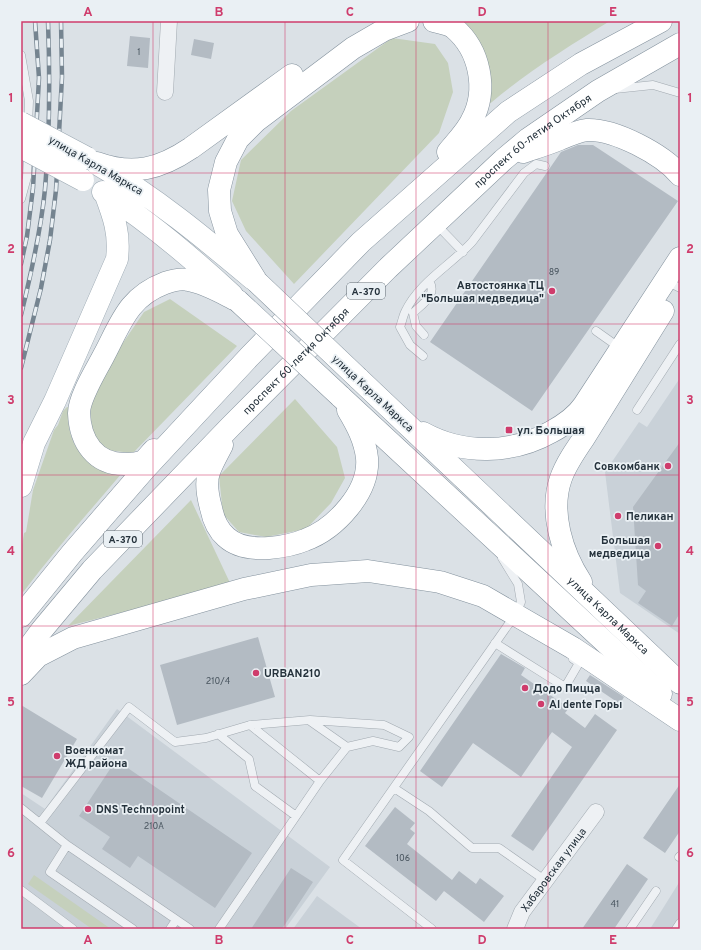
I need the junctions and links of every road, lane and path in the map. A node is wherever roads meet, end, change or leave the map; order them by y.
1 (169, 21) edge
2 (375, 21) edge
3 (408, 21) edge
4 (434, 21) edge
5 (662, 21) edge
6 (680, 44) edge
7 (21, 55) edge
8 (598, 91) junction
9 (166, 92) dead end
10 (680, 93) edge
11 (21, 123) edge
12 (21, 147) edge
13 (503, 160) junction
14 (92, 161) junction
15 (545, 166) dead end
16 (680, 175) edge
17 (104, 193) junction
18 (21, 199) edge
19 (435, 224) junction
20 (361, 242) junction
21 (464, 252) junction
22 (680, 258) edge
23 (429, 281) junction
24 (257, 282) junction
25 (676, 285) edge
26 (238, 301) junction
27 (596, 331) dead end
28 (424, 335) dead end
29 (680, 344) edge
30 (621, 349) junction
31 (423, 356) dead end
32 (250, 357) junction
33 (340, 396) junction
34 (637, 410) dead end
35 (401, 419) junction
36 (231, 426) junction
37 (21, 486) edge
38 (487, 532) junction
39 (600, 607) junction
40 (21, 616) edge
41 (513, 618) junction
42 (542, 640) dead end
43 (495, 643) junction
44 (567, 656) dead end
45 (21, 658) edge
46 (21, 674) edge
47 (680, 683) edge
48 (680, 712) edge
49 (310, 720) junction
50 (680, 720) edge
51 (250, 725) junction
52 (218, 734) junction
53 (347, 747) junction
54 (320, 780) junction
55 (394, 788) junction
56 (21, 808) edge
57 (596, 812) dead end
58 (296, 816) junction
59 (40, 823) junction
60 (67, 845) junction
61 (546, 881) junction
62 (21, 890) edge
63 (656, 891) dead end
64 (176, 920) junction
65 (680, 922) edge
66 (73, 929) edge
67 (133, 929) edge
68 (170, 929) edge
69 (190, 929) edge
70 (219, 929) edge
71 (432, 929) edge
72 (515, 929) edge
73 (630, 929) edge
74 (676, 929) edge

1 - 9 street
2 - 14 main road
3 - 24 main road
4 - 20 main road
5 - 20 main road, А-370
6 - 8 main road, проспект 60-летия Октября / А-370
7 - 18 lane
8 - 10 lane
8 - 13 main road, проспект 60-летия Октября / А-370
11 - 14 main road, улица Карла Маркса, bridge
12 - 17 main road, улица Карла Маркса, bridge
13 - 16 main road
13 - 19 main road, проспект 60-летия Октября / А-370
14 - 24 main road, улица Карла Маркса
15 - 21 lane
17 - 26 main road, улица Карла Маркса
17 - 37 main road
19 - 21 lane
19 - 36 main road, проспект 60-летия Октября / А-370
20 - 32 main road, А-370
21 - 23 lane
22 - 25 main road
23 - 28 lane
23 - 31 lane
24 - 35 main road, улица Карла Маркса, bridge
25 - 30 main road
25 - 39 main road
26 - 32 main road
26 - 33 main road, улица Карла Маркса, bridge
27 - 30 lane
29 - 34 lane
30 - 35 main road
32 - 40 main road, А-370
33 - 36 main road
33 - 38 main road, улица Карла Маркса
35 - 39 main road, улица Карла Маркса
36 - 45 main road, проспект 60-летия Октября / А-370
38 - 41 lane
38 - 48 main road, улица Карла Маркса
39 - 47 main road, улица Карла Маркса
41 - 42 lane
41 - 43 lane
41 - 46 main road
41 - 50 main road
43 - 44 lane
43 - 55 lane
49 - 51 lane
49 - 53 lane
49 - 53 lane
51 - 52 lane
51 - 54 lane
52 - 58 lane
52 - 59 lane
53 - 54 lane
54 - 58 lane
55 - 61 lane
55 - 71 lane
56 - 59 lane
57 - 61 street, Хабаровская улица
58 - 70 lane
59 - 60 lane
60 - 64 lane
60 - 67 lane
61 - 72 street, Хабаровская улица
62 - 66 lane
63 - 73 lane
64 - 68 lane
64 - 69 lane
65 - 74 lane

